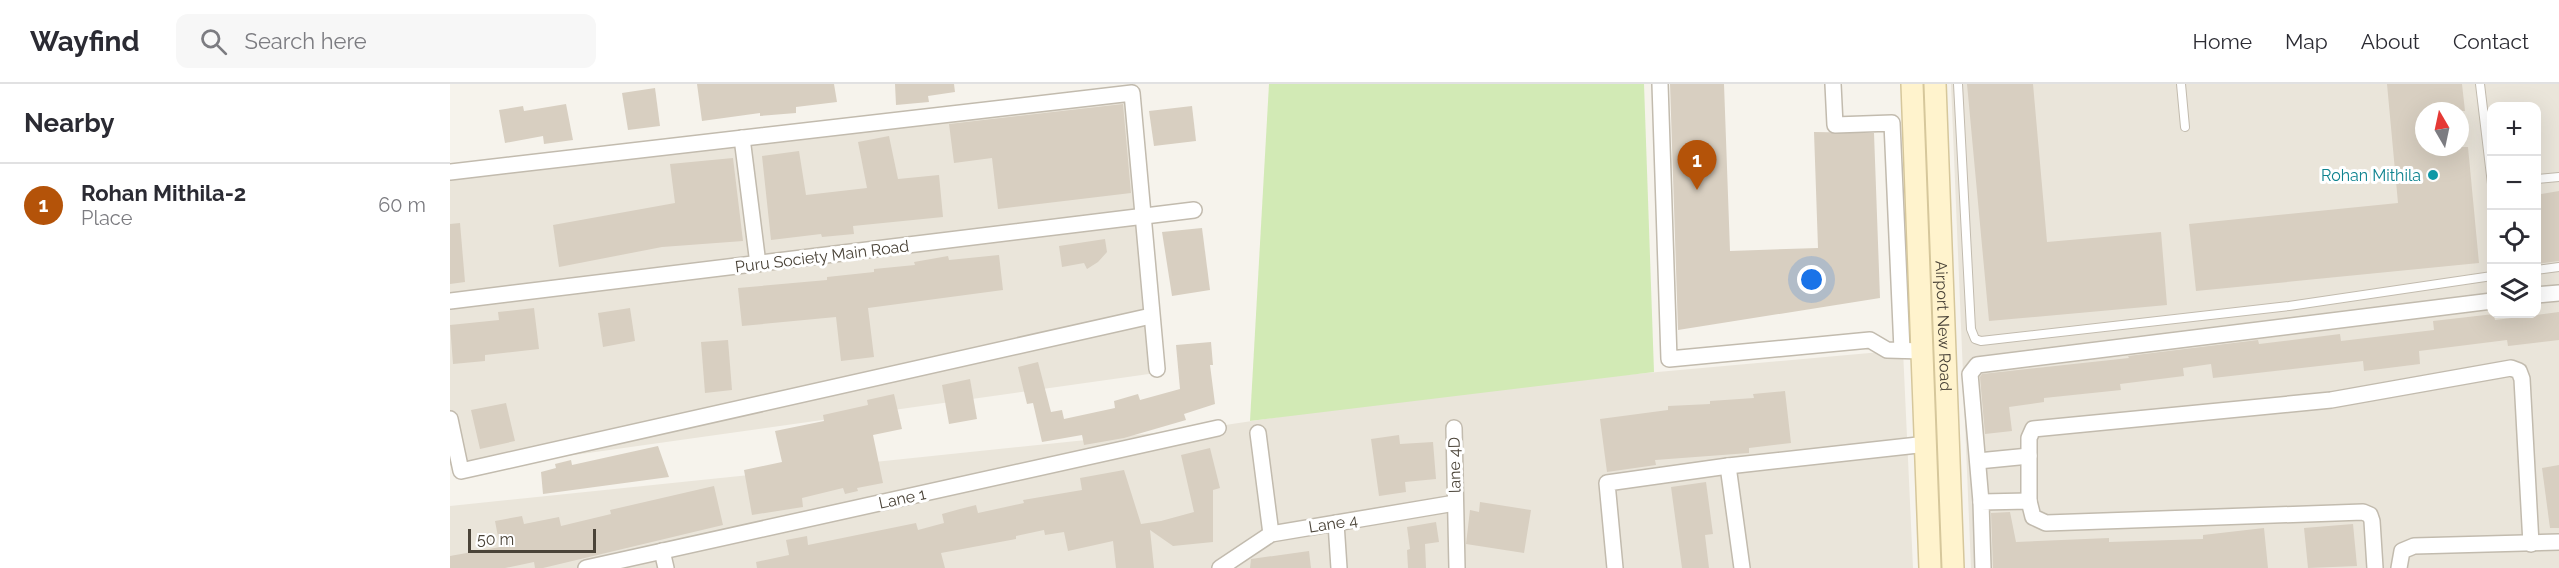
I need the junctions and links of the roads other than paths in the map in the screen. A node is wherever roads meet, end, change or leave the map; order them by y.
1 (1660, 84) edge
2 (1833, 84) edge
3 (1912, 84) edge
4 (1935, 84) edge
5 (1958, 84) edge
6 (2181, 84) edge
7 (2480, 84) edge
8 (2185, 127) dead end
9 (742, 138) junction
10 (2488, 156) edge
11 (450, 172) edge
12 (2559, 177) edge
13 (2541, 179) edge
14 (1194, 210) dead end
15 (1142, 217) junction
16 (758, 264) junction
17 (2559, 267) edge
18 (2541, 269) edge
19 (2487, 277) edge
20 (2559, 293) edge
21 (2541, 295) edge
22 (450, 301) edge
23 (2487, 302) edge
24 (1151, 316) junction
25 (1902, 350) junction
26 (1923, 351) junction
27 (1157, 369) dead end
28 (450, 419) edge
29 (1218, 428) dead end
30 (1454, 428) dead end
31 (1258, 433) dead end
32 (1927, 444) junction
33 (2029, 456) junction
34 (1978, 460) junction
35 (1728, 466) junction
36 (2029, 501) junction
37 (1981, 502) junction
38 (1455, 503) junction
39 (1336, 523) junction
40 (1271, 534) junction
41 (2559, 542) edge
42 (2531, 543) junction
43 (662, 551) junction
44 (1225, 566) edge
45 (586, 568) edge
46 (666, 568) edge
47 (1339, 568) edge
48 (1456, 568) edge
49 (1615, 568) edge
50 (1742, 568) edge
51 (1930, 568) edge
52 (1953, 568) edge
53 (1983, 568) edge
54 (2375, 568) edge
55 (2399, 568) edge

1 - 25 street
2 - 25 street
3 - 26 main road, Airport New Road
4 - 52 main road, Airport New Road
5 - 19 lane
6 - 8 lane
7 - 10 lane
9 - 11 street
9 - 15 street
9 - 16 street
12 - 13 lane
14 - 15 street, Puru Society Main Road
15 - 16 street, Puru Society Main Road
15 - 24 street
16 - 22 street, Puru Society Main Road
17 - 18 lane
20 - 21 street
23 - 34 street
24 - 27 street
24 - 28 street
25 - 26 street
26 - 32 main road, Airport New Road
29 - 43 street, Lane 1
30 - 38 street, lane 4D
31 - 40 street
32 - 35 street
32 - 51 main road, Airport New Road
33 - 34 street
33 - 36 street
33 - 42 street
34 - 37 street
35 - 49 street
35 - 50 street
36 - 37 street
36 - 54 street
37 - 53 street
38 - 39 street, Lane 4
38 - 48 street, lane 4D
39 - 40 street, Lane 4
39 - 47 street
40 - 44 street, Lane 4
41 - 42 street
42 - 55 street
43 - 45 street, Lane 1
43 - 46 street

